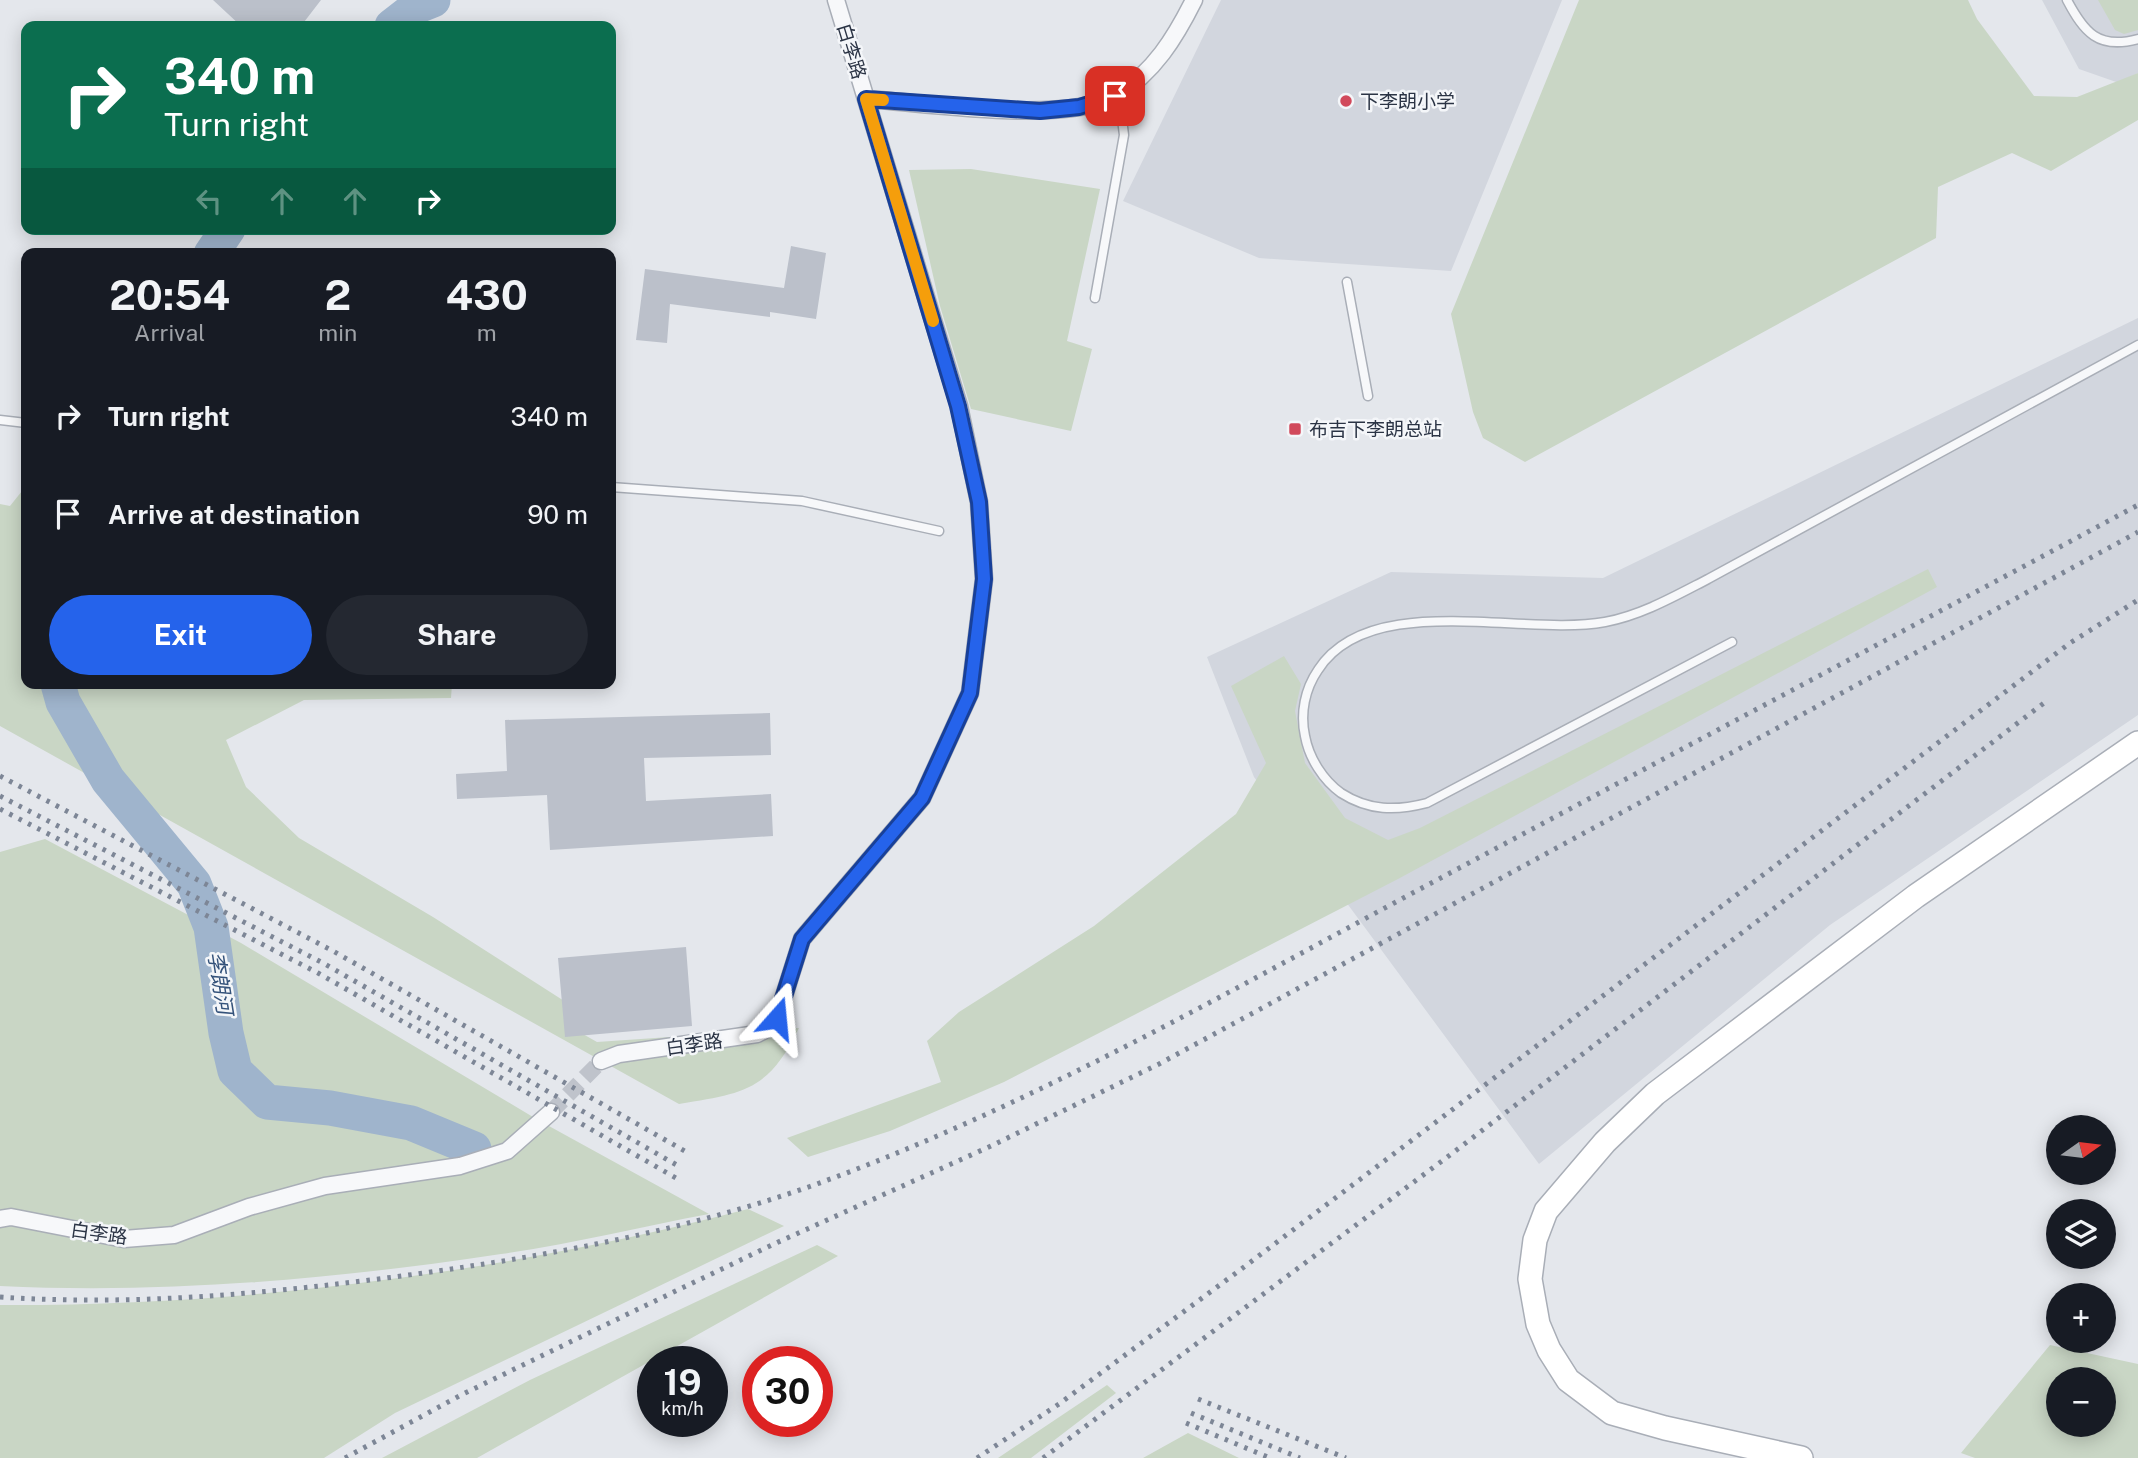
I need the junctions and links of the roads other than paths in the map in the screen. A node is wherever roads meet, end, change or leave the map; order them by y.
1 (836, 0) edge
2 (1194, 0) edge
3 (2067, 0) edge
4 (2138, 39) edge
5 (1115, 96) junction
6 (866, 99) junction
7 (1347, 282) dead end
8 (1095, 298) dead end
9 (2138, 345) edge
10 (1368, 396) dead end
11 (0, 420) edge
12 (21, 422) edge
13 (616, 487) edge
14 (939, 531) dead end
15 (1732, 642) dead end
16 (2138, 743) edge
17 (601, 1061) tunnel mouth
18 (551, 1112) tunnel mouth
19 (0, 1219) edge
20 (1801, 1458) edge

1 - 6 street, 白李路
2 - 5 street
3 - 4 lane
5 - 6 street
5 - 8 lane
6 - 17 street, 白李路
7 - 10 lane
9 - 15 lane
11 - 12 lane
13 - 14 lane
16 - 20 street
18 - 19 street, 白李路

